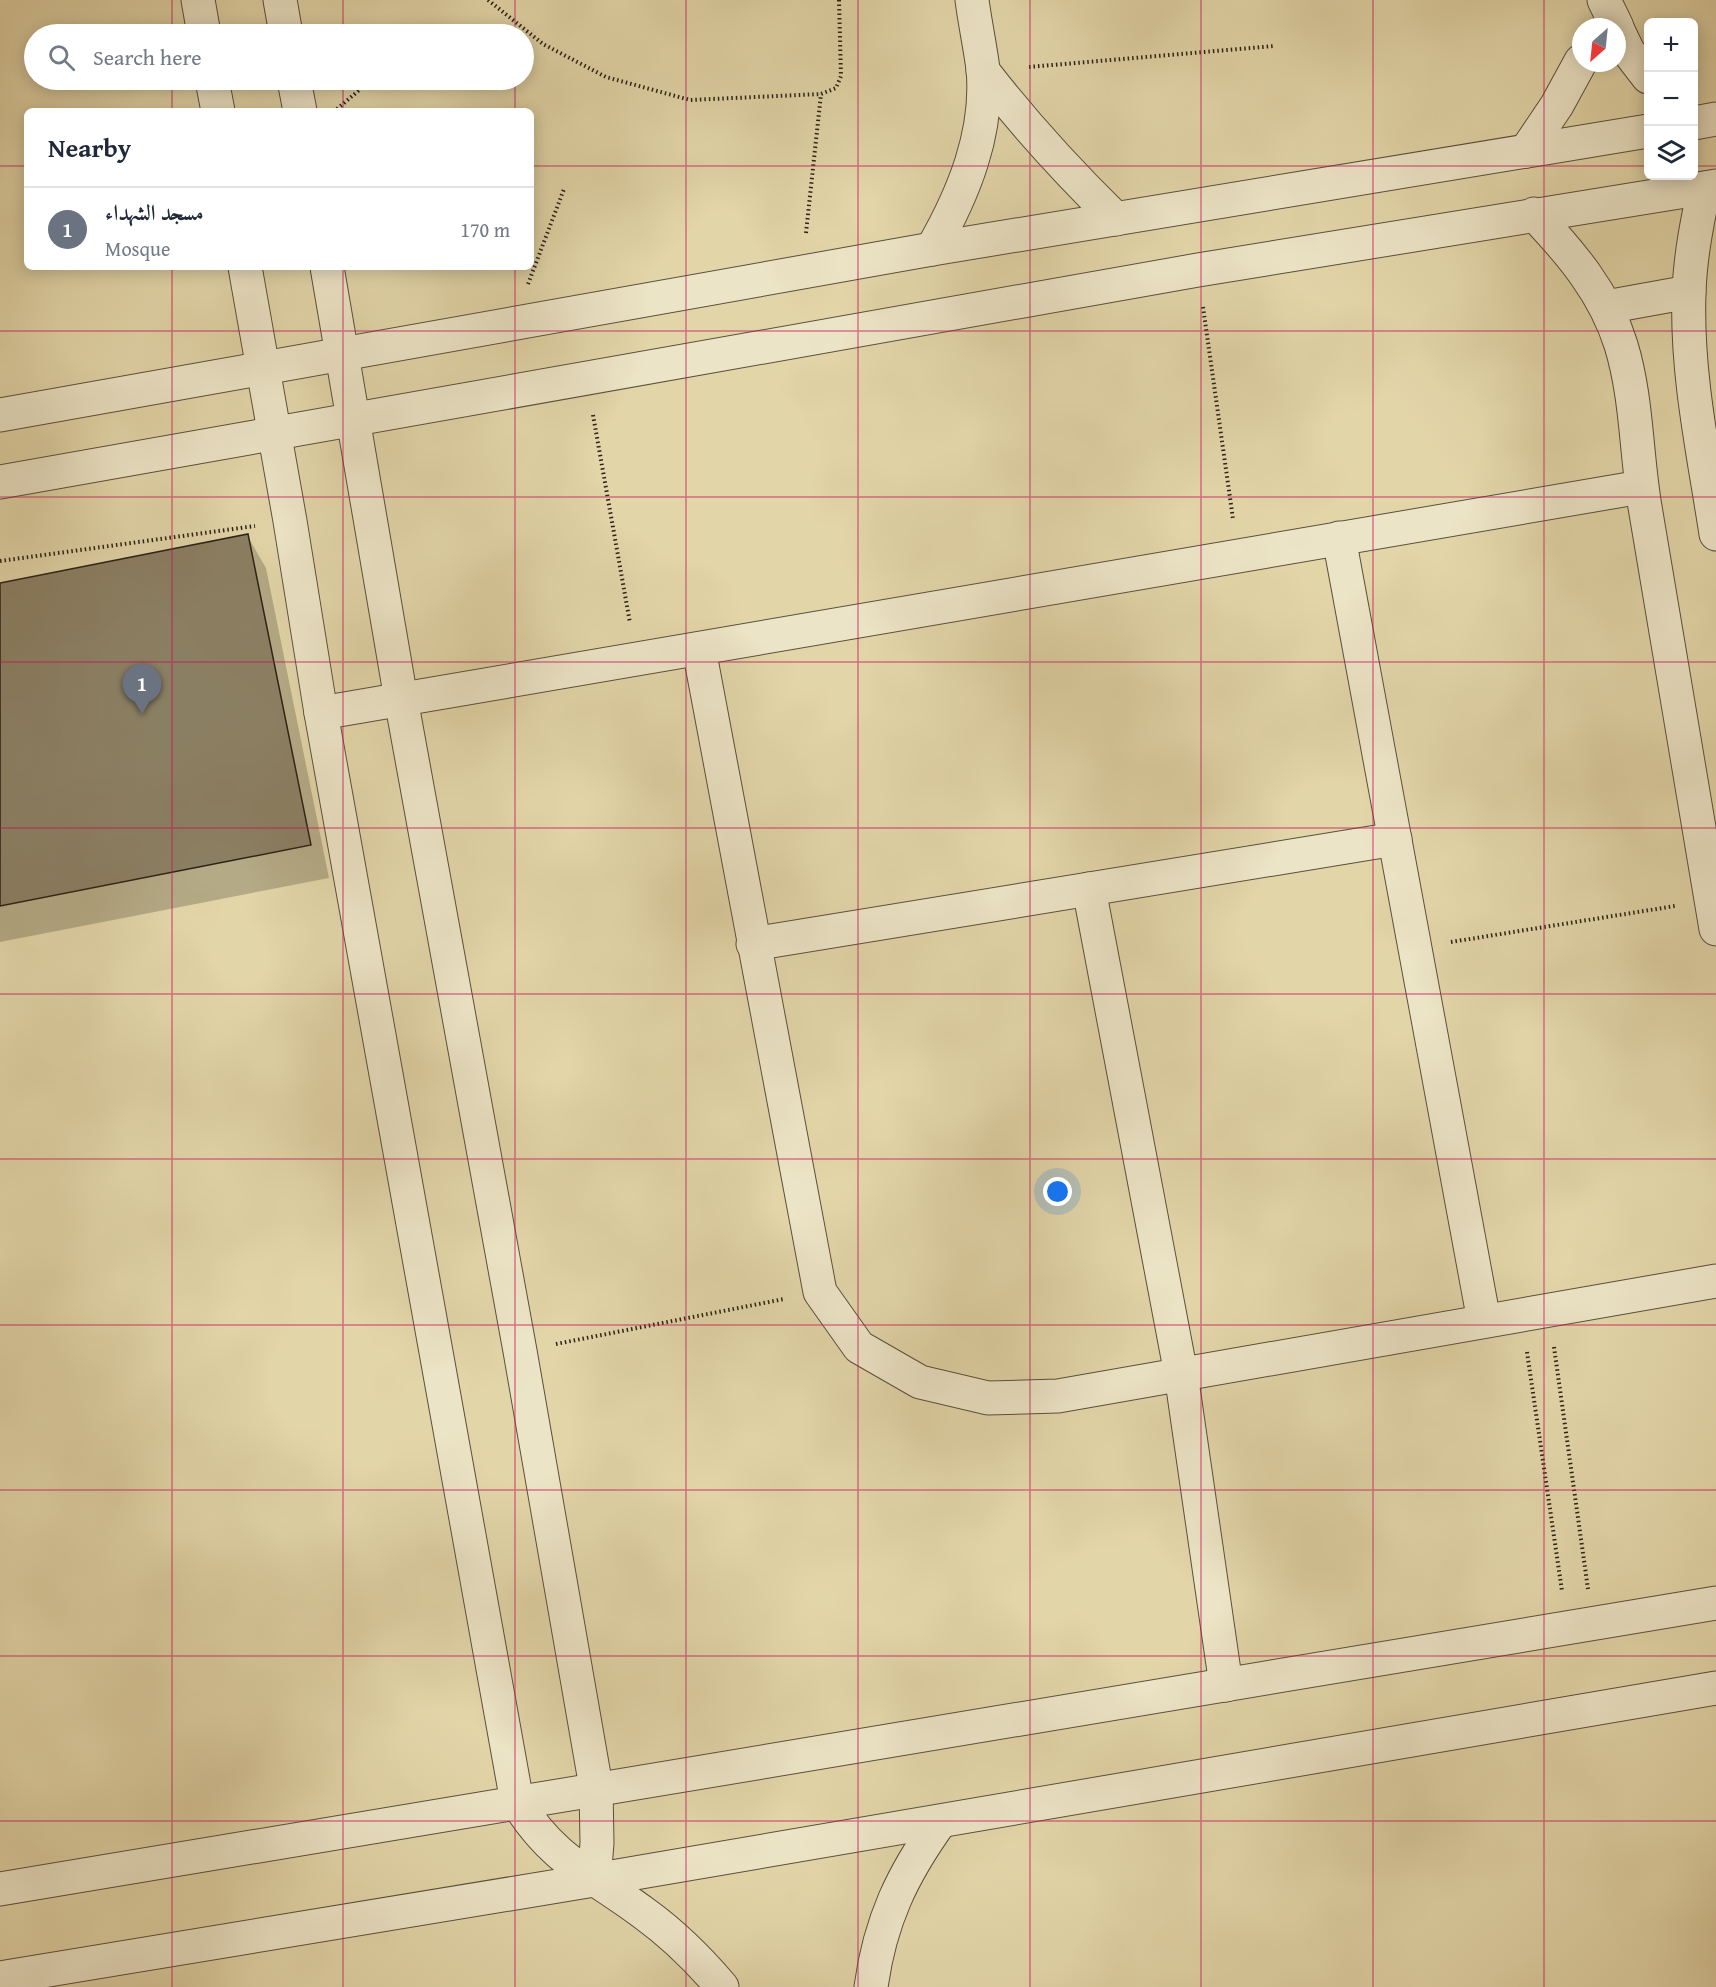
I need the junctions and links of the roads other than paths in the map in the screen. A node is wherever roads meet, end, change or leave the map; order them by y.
1 (198, 0) edge
2 (280, 0) edge
3 (972, 0) edge
4 (1607, 17) edge
5 (202, 24) edge
6 (284, 24) edge
7 (983, 71) junction
8 (1575, 72) edge
9 (1644, 72) edge
10 (214, 90) edge
11 (296, 90) edge
12 (217, 108) edge
13 (299, 108) edge
14 (1644, 132) edge
15 (1527, 151) junction
16 (1710, 188) edge
17 (1534, 214) junction
18 (1116, 219) junction
19 (932, 249) junction
20 (246, 270) edge
21 (328, 270) edge
22 (1689, 292) junction
23 (1606, 307) junction
24 (343, 354) junction
25 (263, 368) junction
26 (0, 416) edge
27 (354, 419) junction
28 (275, 434) junction
29 (1711, 465) edge
30 (0, 482) edge
31 (1641, 487) junction
32 (1716, 534) edge
33 (1339, 538) junction
34 (699, 649) junction
35 (401, 699) junction
36 (321, 713) junction
37 (1395, 839) junction
38 (1089, 889) junction
39 (1714, 915) edge
40 (753, 944) junction
41 (1716, 1281) edge
42 (1484, 1322) junction
43 (1181, 1374) junction
44 (1716, 1603) edge
45 (1226, 1685) junction
46 (1716, 1688) edge
47 (596, 1787) junction
48 (517, 1802) junction
49 (940, 1822) junction
50 (594, 1880) junction
51 (0, 1889) edge
52 (0, 1978) edge
53 (722, 1987) edge
54 (871, 1987) edge

1 - 5 street
2 - 6 street
3 - 7 street
4 - 9 street
7 - 18 street
7 - 19 street
8 - 15 street
10 - 12 street
11 - 13 street
14 - 15 street
15 - 18 street
16 - 17 street
16 - 22 street
17 - 23 street
17 - 27 street
18 - 19 street
19 - 24 street
20 - 25 street
21 - 24 street
22 - 23 street
22 - 29 street
23 - 31 street
24 - 25 street
24 - 27 street
25 - 26 street
25 - 28 street
27 - 28 street
27 - 35 street
28 - 30 street
28 - 36 street
29 - 32 street
31 - 33 street
31 - 39 street
33 - 34 street
33 - 37 street
34 - 35 street
34 - 40 street
35 - 36 street
35 - 47 street
36 - 48 street
37 - 38 street
37 - 42 street
38 - 40 street
38 - 43 street
40 - 43 street
41 - 42 street
42 - 43 street
43 - 45 street
44 - 45 street
45 - 47 street
46 - 49 street
47 - 48 street
47 - 50 street
48 - 50 street
48 - 51 street
49 - 50 street
49 - 54 street
50 - 52 street
50 - 53 street

